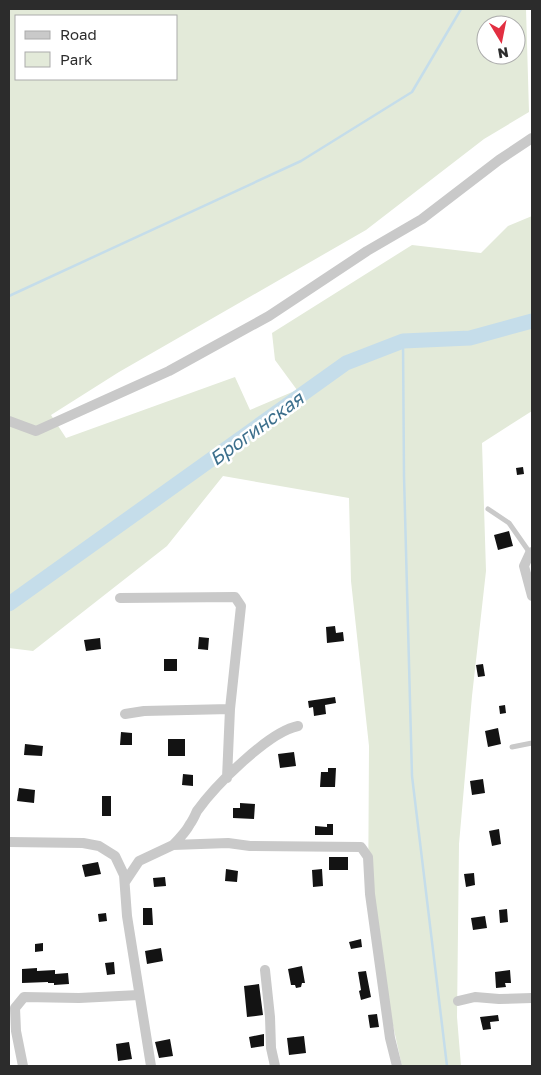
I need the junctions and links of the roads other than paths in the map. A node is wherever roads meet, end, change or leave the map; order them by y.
1 (532, 138) edge
2 (9, 421) edge
3 (488, 509) dead end
4 (531, 553) edge
5 (532, 596) edge
6 (120, 598) dead end
7 (230, 708) junction
8 (126, 714) dead end
9 (298, 726) dead end
10 (532, 743) edge
11 (512, 747) dead end
12 (227, 778) junction
13 (9, 842) edge
14 (173, 845) junction
15 (125, 882) junction
16 (265, 970) dead end
17 (139, 995) junction
18 (532, 998) edge
19 (458, 1001) dead end
20 (23, 1066) edge
21 (151, 1066) edge
22 (275, 1066) edge
23 (397, 1066) edge

1 - 2 street
3 - 4 lane
4 - 5 street
6 - 7 street
7 - 8 street
7 - 12 street
9 - 12 street
10 - 11 lane
12 - 14 street
13 - 15 street
14 - 15 street
14 - 23 street
15 - 17 street
16 - 22 street
17 - 20 street
17 - 21 street
18 - 19 street

